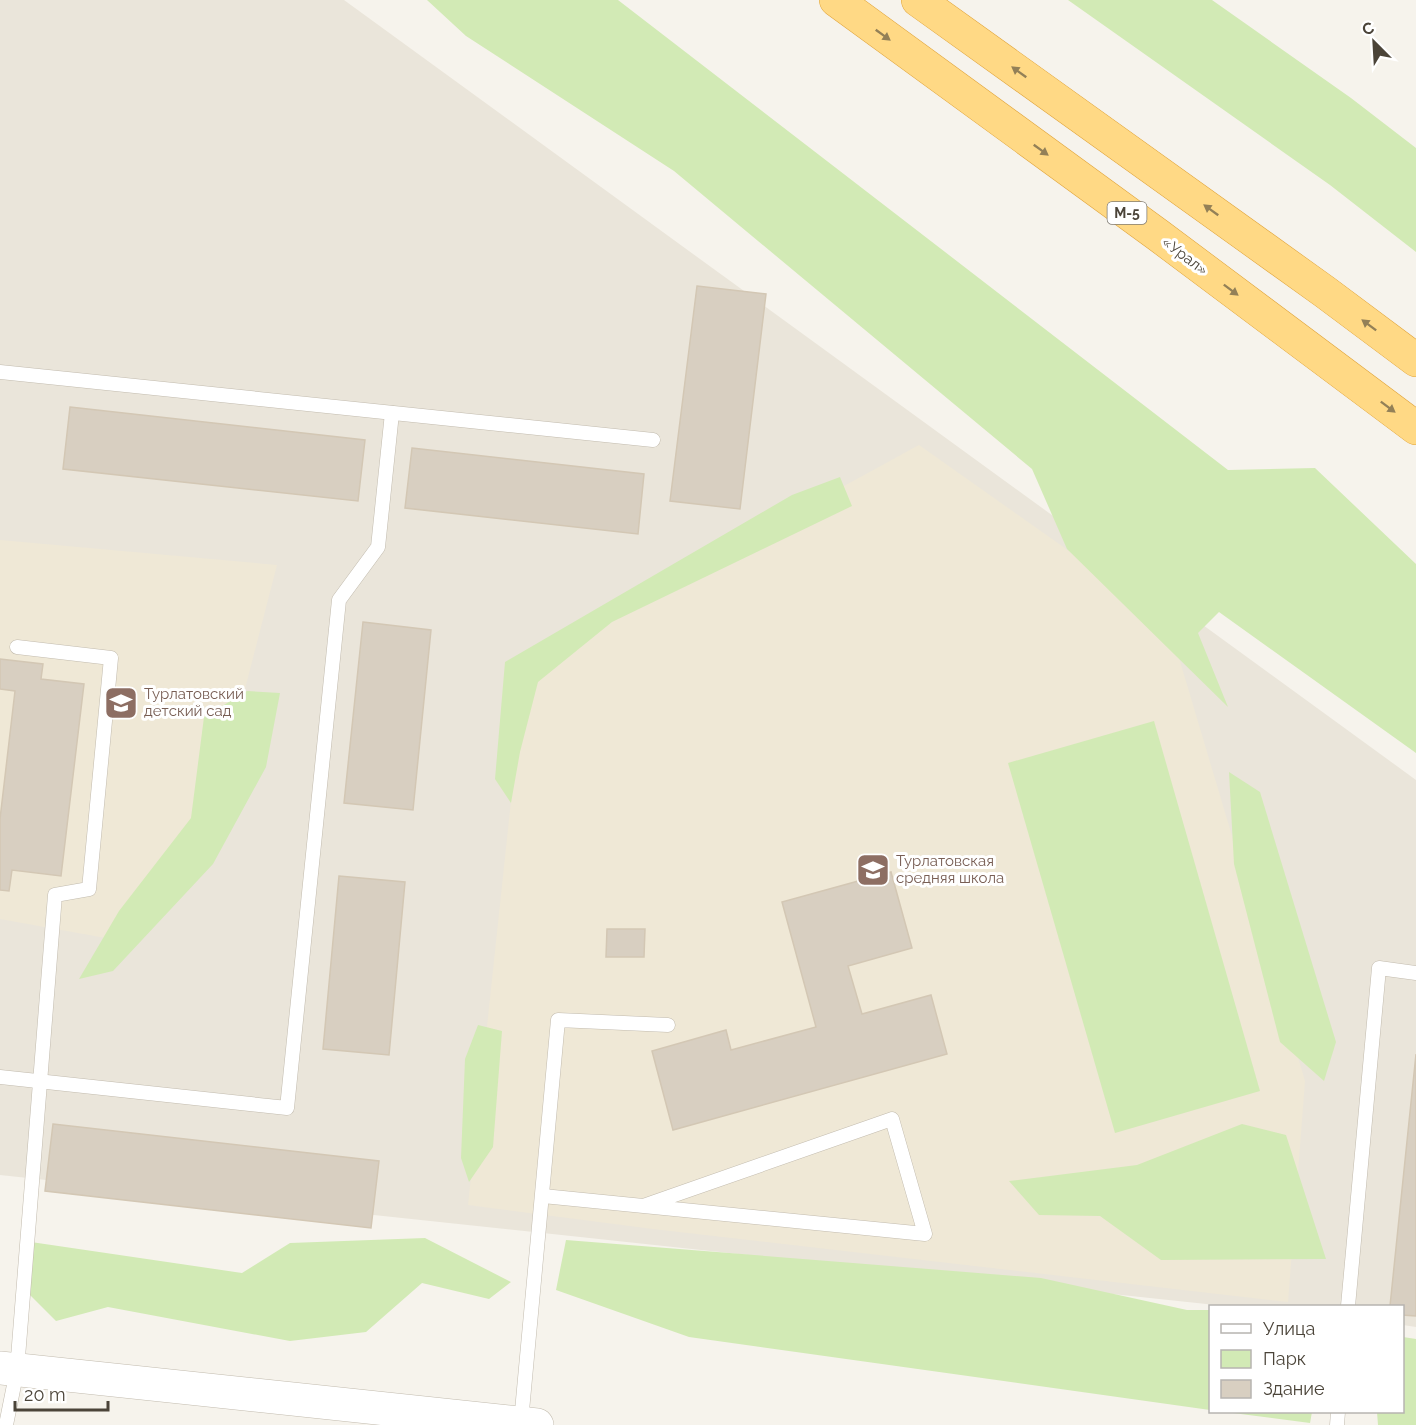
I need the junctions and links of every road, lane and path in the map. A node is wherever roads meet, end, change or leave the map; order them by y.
1 (836, 0) edge
2 (918, 0) edge
3 (1416, 360) edge
4 (0, 372) edge
5 (392, 413) junction
6 (1416, 428) edge
7 (653, 440) dead end
8 (16, 647) dead end
9 (1416, 973) edge
10 (668, 1024) dead end
11 (0, 1077) edge
12 (41, 1082) junction
13 (543, 1196) junction
14 (643, 1206) junction
15 (1348, 1305) edge
16 (8, 1369) edge
17 (529, 1424) edge
18 (6, 1425) edge

1 -> 6 highway, «Урал» / М-5
3 -> 2 highway
4 - 5 lane
5 - 7 lane
5 - 12 lane
8 - 12 lane
9 - 15 lane
10 - 13 lane
11 - 12 lane
12 - 16 lane
13 - 14 lane
13 - 17 lane
14 - 14 lane
16 - 17 street
16 - 18 lane

